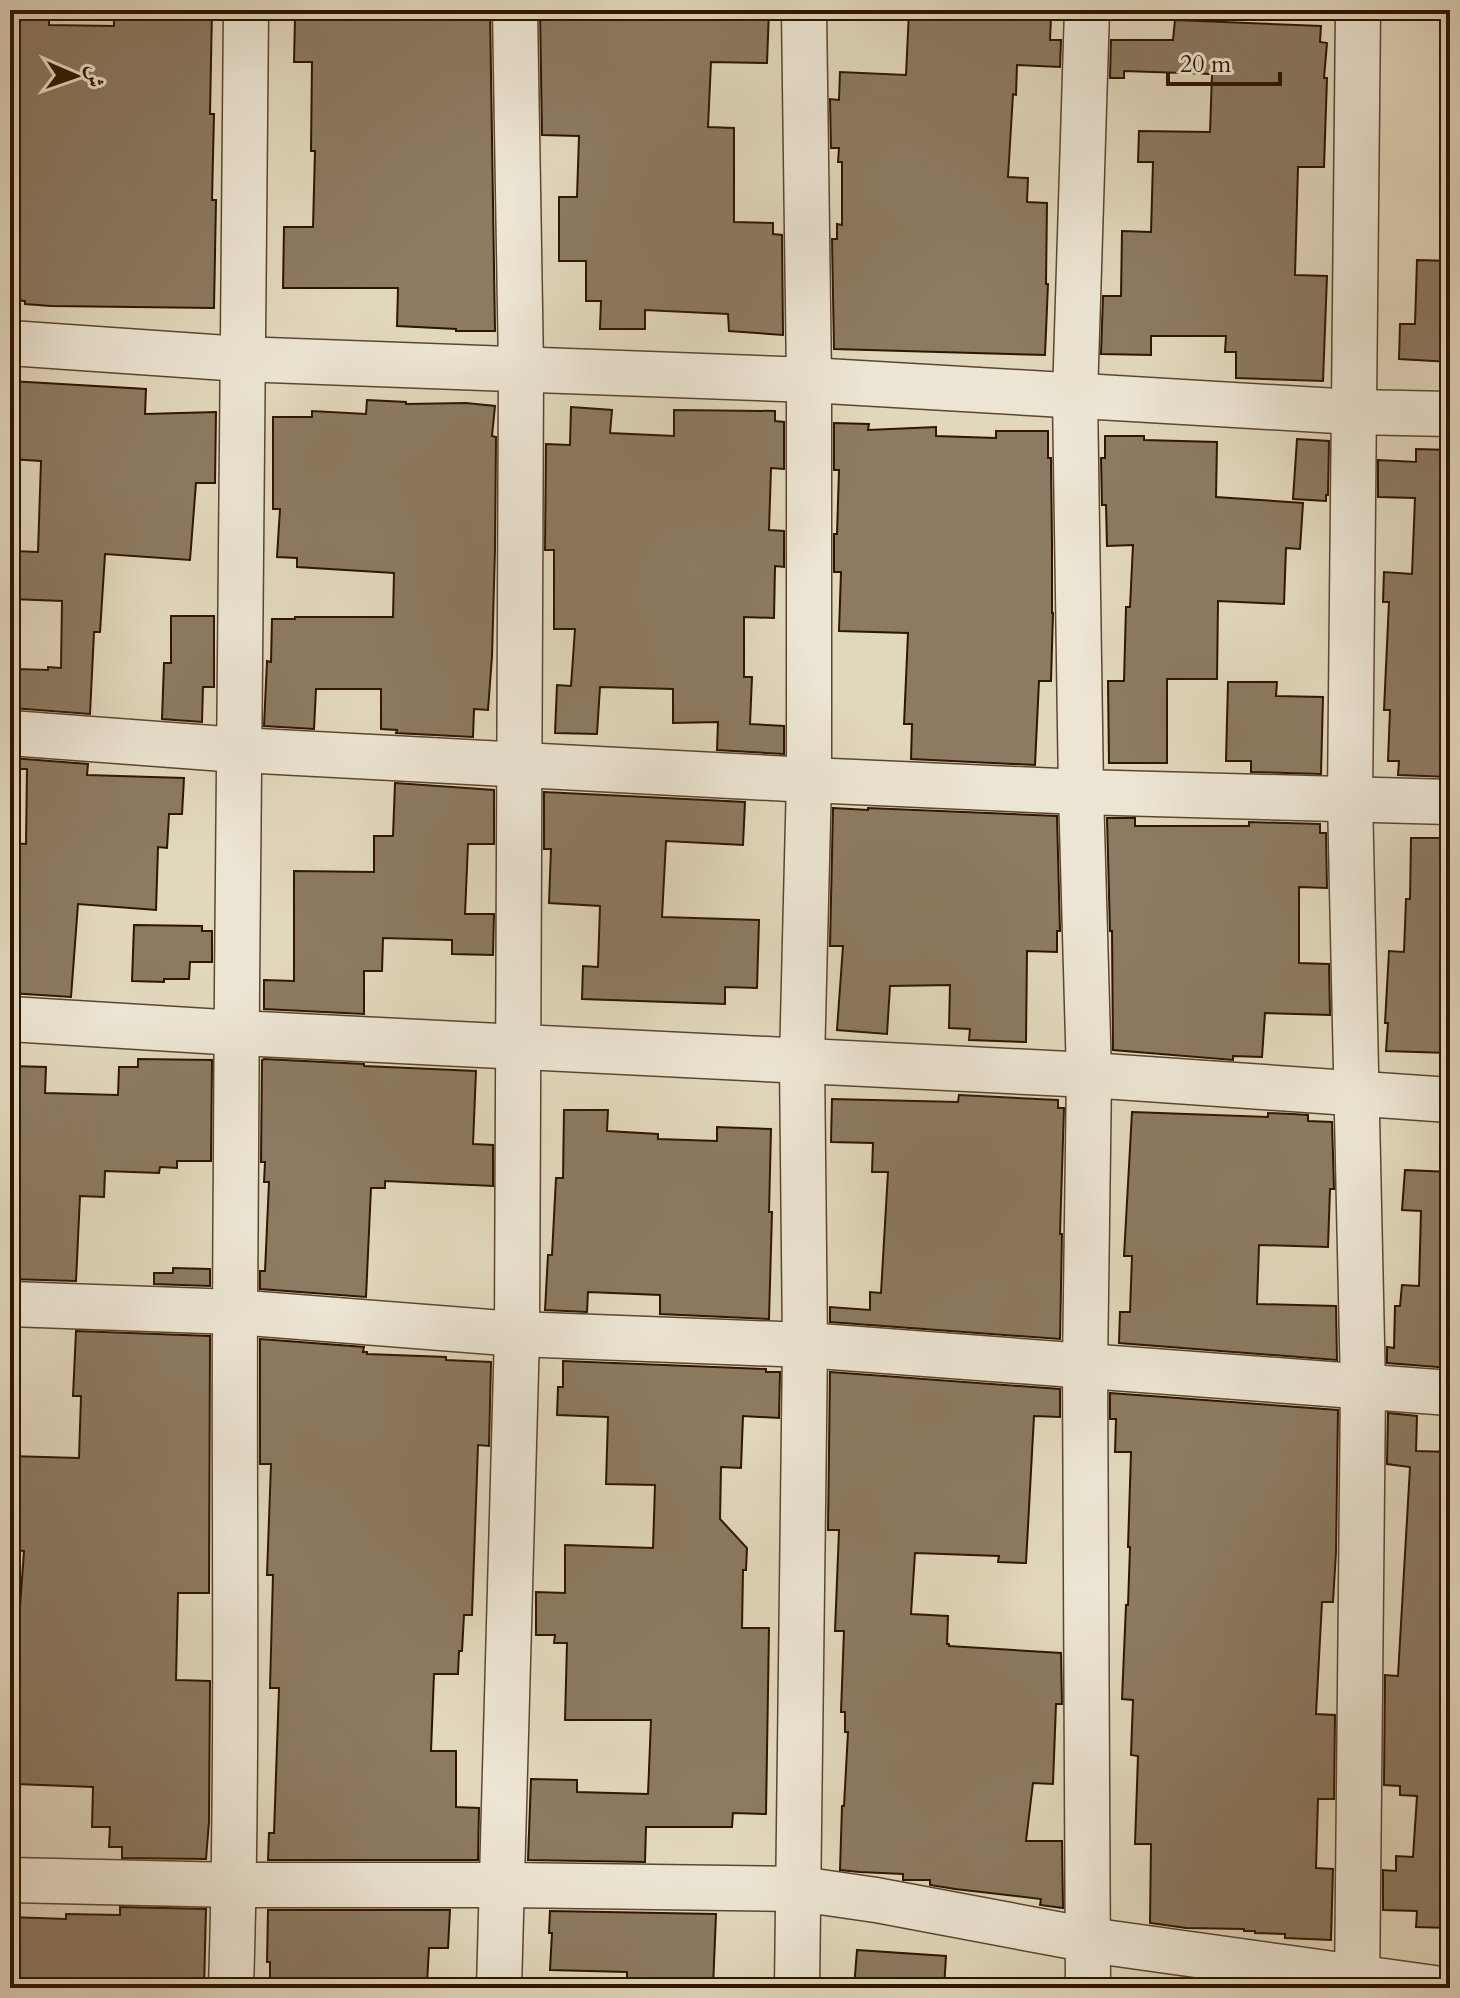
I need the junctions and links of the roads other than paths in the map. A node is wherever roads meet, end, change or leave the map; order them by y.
1 (246, 10) edge
2 (515, 10) edge
3 (804, 10) edge
4 (1087, 10) edge
5 (1358, 10) edge
6 (10, 343) edge
7 (241, 359) junction
8 (521, 368) junction
9 (809, 380) junction
10 (1075, 396) junction
11 (1354, 412) junction
12 (1450, 414) edge
13 (10, 733) edge
14 (238, 750) junction
15 (520, 765) junction
16 (809, 780) junction
17 (1081, 792) junction
18 (1350, 798) junction
19 (1450, 802) edge
20 (10, 1019) edge
21 (238, 1033) junction
22 (519, 1046) junction
23 (802, 1061) junction
24 (1089, 1075) junction
25 (1357, 1094) junction
26 (1450, 1100) edge
27 (10, 1304) edge
28 (235, 1312) junction
29 (517, 1334) junction
30 (805, 1345) junction
31 (1085, 1367) junction
32 (1363, 1388) junction
33 (1450, 1393) edge
34 (10, 1880) edge
35 (234, 1885) junction
36 (503, 1885) junction
37 (800, 1889) junction
38 (1089, 1940) junction
39 (1357, 1983) edge
40 (231, 1988) edge
41 (499, 1988) edge
42 (797, 1988) edge
43 (1088, 1988) edge
44 (1434, 1988) edge

1 - 7 street
2 - 8 street
3 - 9 street
4 - 10 street
5 - 11 street
6 - 7 street
7 - 8 street
7 - 14 street
8 - 9 street
8 - 15 street
9 - 10 street
9 - 16 street
10 - 11 street
10 - 17 street
11 - 12 street
11 - 18 street
13 - 14 street
14 - 15 street
14 - 21 street
15 - 16 street
15 - 22 street
16 - 17 street
16 - 23 street
17 - 18 street
17 - 24 street
18 - 19 street
18 - 25 street
20 - 21 street
21 - 22 street
21 - 28 street
22 - 23 street
22 - 29 street
23 - 24 street
23 - 30 street
24 - 25 street
24 - 31 street
25 - 26 street
25 - 32 street
27 - 28 street
28 - 29 street
28 - 35 street
29 - 30 street
29 - 36 street
30 - 31 street
30 - 37 street
31 - 32 street
31 - 38 street
32 - 33 street
32 - 39 street
34 - 35 street
35 - 36 street
35 - 40 street
36 - 37 street
36 - 41 street
37 - 38 street
37 - 42 street
38 - 39 street
38 - 43 street
39 - 44 street

